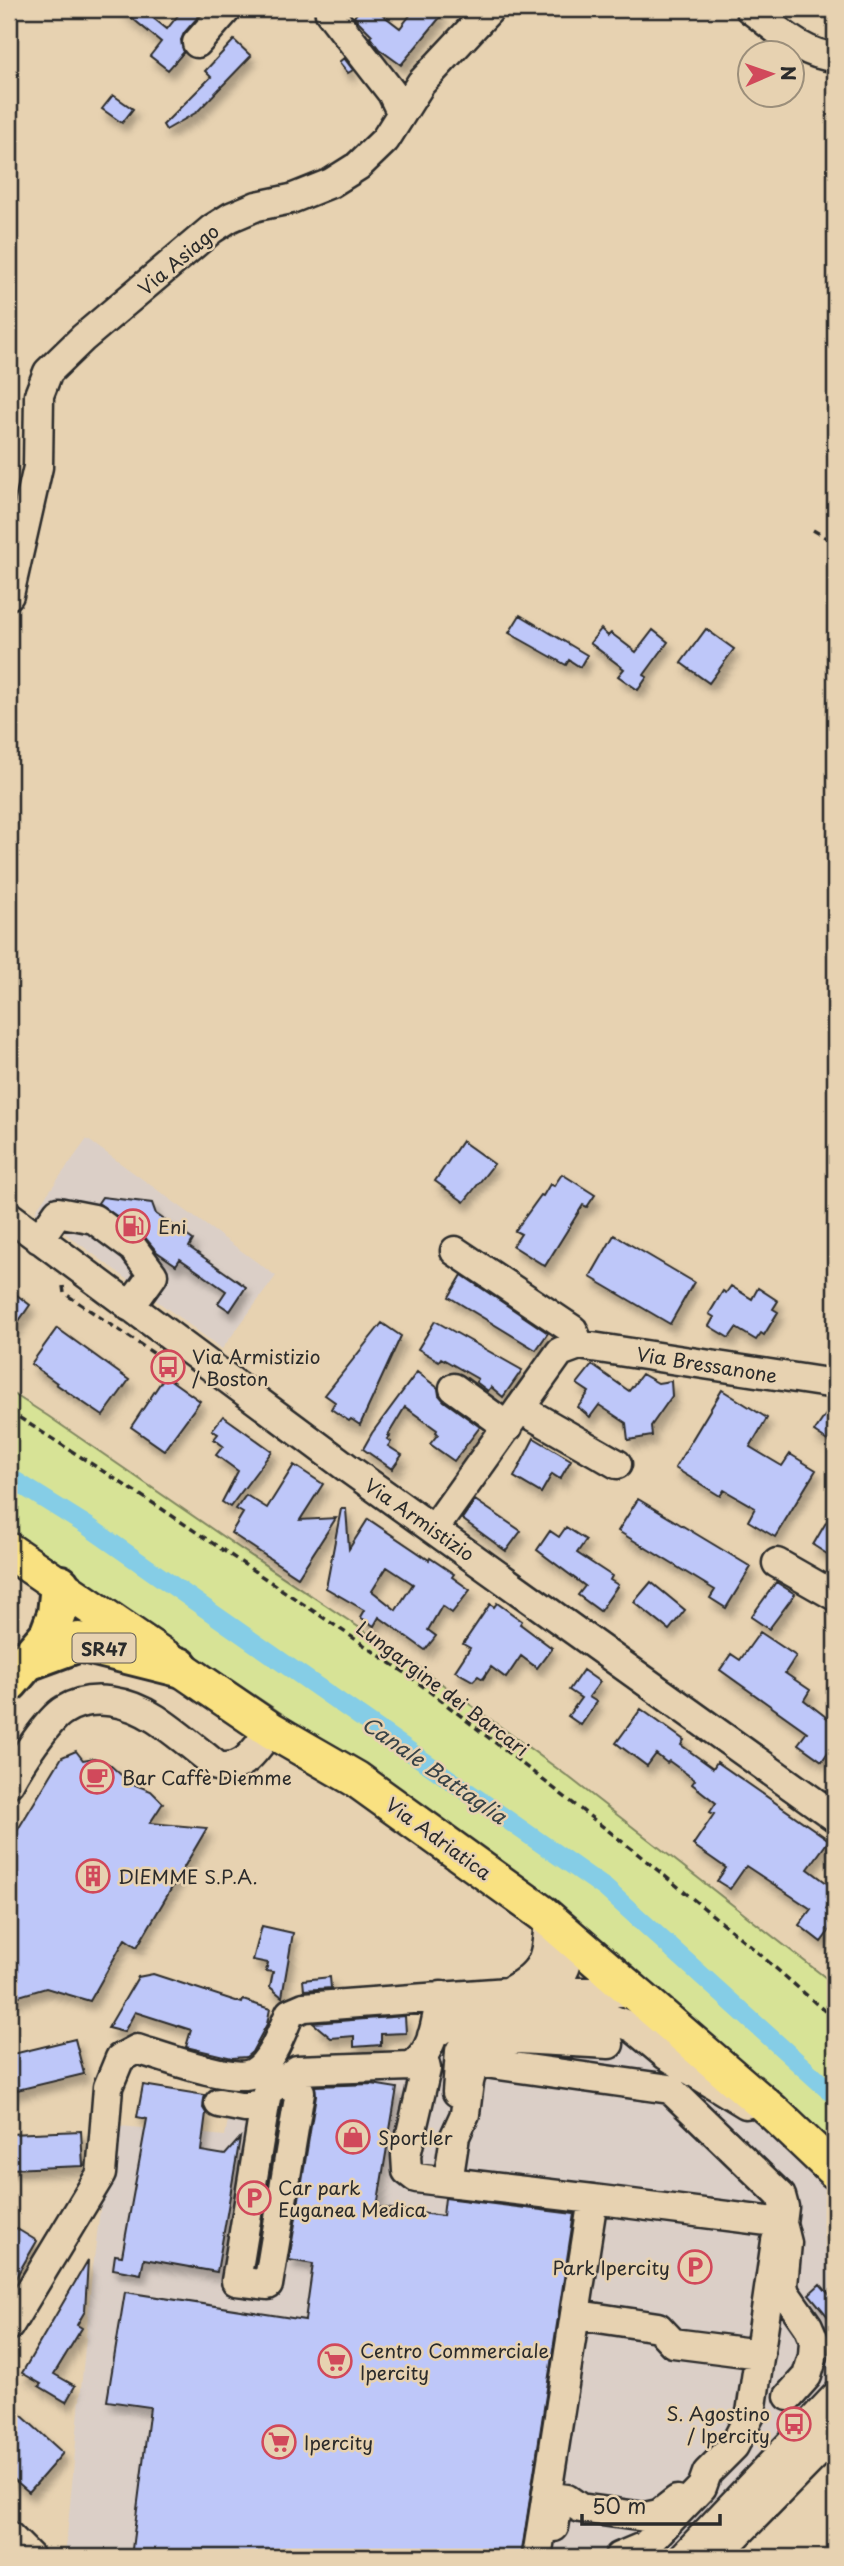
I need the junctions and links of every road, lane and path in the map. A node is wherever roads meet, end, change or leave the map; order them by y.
1 (227, 9) edge
2 (490, 9) edge
3 (750, 9) edge
4 (329, 10) edge
5 (197, 43) dead end
6 (835, 57) edge
7 (401, 112) junction
8 (813, 530) dead end
9 (835, 543) edge
10 (9, 595) edge
11 (9, 1216) edge
12 (38, 1239) junction
13 (455, 1251) dead end
14 (130, 1307) junction
15 (579, 1345) junction
16 (835, 1384) edge
17 (454, 1388) dead end
18 (9, 1411) edge
19 (514, 1418) junction
20 (617, 1464) dead end
21 (434, 1529) junction
22 (9, 1551) edge
23 (777, 1563) dead end
24 (60, 1585) junction
25 (835, 1596) edge
26 (16, 1662) edge
27 (180, 1667) junction
28 (271, 1730) junction
29 (9, 1783) edge
30 (835, 1817) edge
31 (560, 1928) junction
32 (547, 1991) junction
33 (508, 1992) junction
34 (635, 1992) junction
35 (441, 1996) junction
36 (835, 2020) edge
37 (495, 2023) dead end
38 (609, 2044) dead end
39 (428, 2046) junction
40 (248, 2075) junction
41 (283, 2081) junction
42 (670, 2089) junction
43 (219, 2104) dead end
44 (260, 2106) junction
45 (773, 2112) junction
46 (455, 2136) junction
47 (835, 2171) edge
48 (449, 2182) junction
49 (593, 2200) junction
50 (782, 2223) junction
51 (778, 2305) dead end
52 (585, 2316) dead end
53 (9, 2326) edge
54 (760, 2354) junction
55 (789, 2396) dead end
56 (835, 2398) edge
57 (835, 2434) edge
58 (734, 2446) junction
59 (707, 2473) junction
60 (567, 2499) junction
61 (658, 2501) dead end
62 (9, 2536) edge
63 (30, 2557) edge
64 (537, 2557) edge
65 (550, 2557) edge
66 (619, 2557) edge
67 (682, 2557) edge
68 (715, 2557) edge

1 - 5 street
2 - 7 street, Via Asiago
3 - 6 street
4 - 7 street
7 - 10 street, Via Asiago
8 - 9 path
11 - 12 street, Via Armistizio
12 - 14 street, Via Armistizio
12 - 14 street
13 - 15 street
14 - 21 street, Via Armistizio
15 - 16 street, Via Bressanone
15 - 19 street
17 - 19 street
18 - 36 path, Lungargine dei Barcari
19 - 20 street
19 - 21 street
21 - 30 street, Via Armistizio
22 - 24 main road, Via Adriatica
23 - 25 street
24 - 26 highway, SR47
24 - 27 main road, Via Adriatica
26 - 27 highway, SR47
27 - 28 main road, Via Adriatica
28 - 29 street
28 - 31 main road, Via Adriatica
31 - 32 street
31 - 33 street
31 - 34 main road, Via Adriatica
32 - 33 street
32 - 34 street
33 - 35 street
34 - 45 main road, Via Adriatica
35 - 39 street
35 - 40 street
37 - 42 street
38 - 46 street
39 - 41 street
39 - 45 street
39 - 48 street
40 - 44 street
40 - 53 street
41 - 44 street
41 - 44 street
42 - 46 street
42 - 50 street
43 - 44 street
45 - 47 main road, Via Adriatica
46 - 48 street
48 - 49 street
49 - 50 street
49 - 64 street
50 - 54 street
50 - 55 street
51 - 58 street
52 - 54 street
54 - 58 street
56 - 67 street
57 - 68 street
58 - 59 street
59 - 60 street
59 - 66 street
60 - 61 street
60 - 65 street
62 - 63 street

